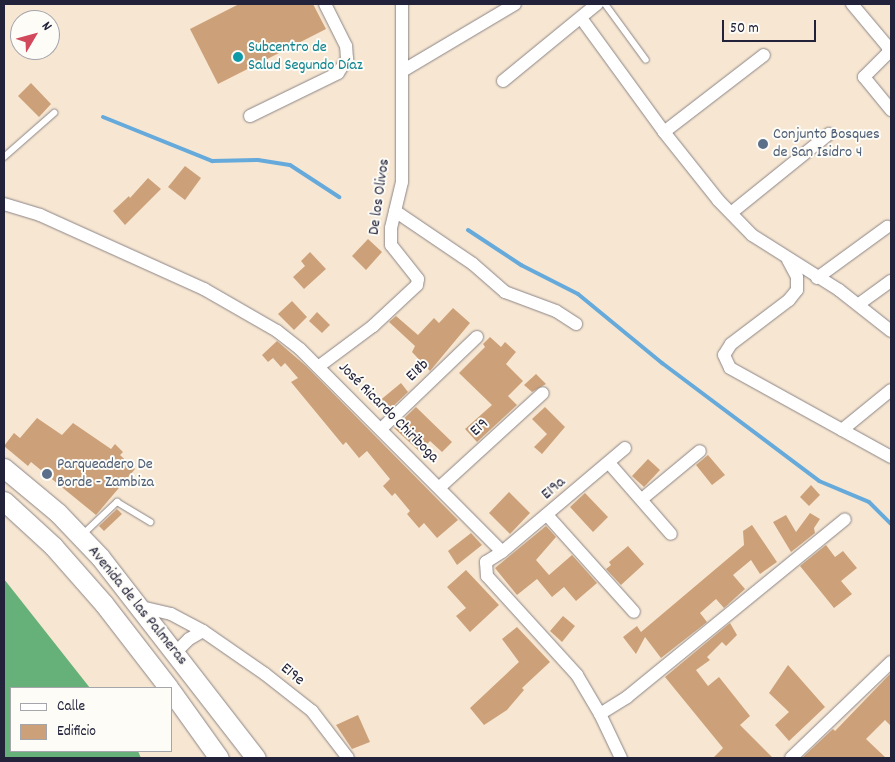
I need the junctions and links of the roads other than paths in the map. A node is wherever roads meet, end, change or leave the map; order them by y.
1 (325, 4) edge
2 (402, 4) edge
3 (515, 4) edge
4 (597, 4) edge
5 (605, 4) edge
6 (852, 4) edge
7 (581, 18) junction
8 (764, 55) dead end
9 (646, 60) dead end
10 (404, 70) junction
11 (503, 81) dead end
12 (891, 110) edge
13 (54, 113) dead end
14 (250, 116) dead end
15 (664, 132) junction
16 (829, 134) dead end
17 (4, 157) edge
18 (4, 204) edge
19 (395, 210) junction
20 (731, 214) junction
21 (887, 227) dead end
22 (786, 258) junction
23 (817, 278) junction
24 (891, 281) edge
25 (859, 304) junction
26 (576, 324) dead end
27 (891, 330) edge
28 (477, 337) dead end
29 (318, 367) junction
30 (891, 390) edge
31 (542, 393) dead end
32 (381, 429) junction
33 (842, 430) junction
34 (625, 448) dead end
35 (700, 451) dead end
36 (891, 457) edge
37 (608, 463) junction
38 (4, 468) edge
39 (440, 487) junction
40 (642, 499) junction
41 (4, 501) edge
42 (548, 516) junction
43 (845, 519) dead end
44 (150, 522) dead end
45 (672, 534) dead end
46 (80, 536) junction
47 (502, 552) junction
48 (141, 607) junction
49 (634, 612) dead end
50 (203, 631) junction
51 (176, 652) junction
52 (891, 662) edge
53 (168, 687) edge
54 (172, 693) edge
55 (600, 714) junction
56 (219, 758) edge
57 (256, 758) edge
58 (348, 758) edge
59 (621, 758) edge
60 (791, 758) edge

1 - 14 street
2 - 10 street, De los Olivos
3 - 10 street
4 - 7 street
5 - 9 lane
6 - 12 street
7 - 11 street
7 - 15 street
8 - 15 street
10 - 19 street, De los Olivos
13 - 17 lane
15 - 20 street
16 - 20 street
18 - 29 street, José Ricardo Chiriboga
19 - 26 street
19 - 29 street, De los Olivos
20 - 22 street
21 - 23 street
22 - 23 street
22 - 33 street
23 - 25 street
24 - 25 street
25 - 27 street
28 - 32 street, E18b
29 - 32 street, José Ricardo Chiriboga
30 - 33 street
31 - 39 street, E19
32 - 39 street, José Ricardo Chiriboga
33 - 36 street
34 - 37 street, E19a
35 - 40 street
37 - 40 street
37 - 42 street, E19a
38 - 46 main road, Avenida de las Palmeras
39 - 47 street, José Ricardo Chiriboga
40 - 45 street
41 - 53 main road, Avenida de las Palmeras
42 - 47 street, E19a
42 - 49 street
43 - 55 street
44 - 46 lane
46 - 48 main road, Avenida de las Palmeras
47 - 55 street
48 - 50 street, E19e
48 - 51 main road, Avenida de las Palmeras
50 - 51 street
50 - 58 street, E19e
51 - 57 main road, Avenida de las Palmeras
52 - 60 street
54 - 56 main road, Avenida de las Palmeras
55 - 59 street

